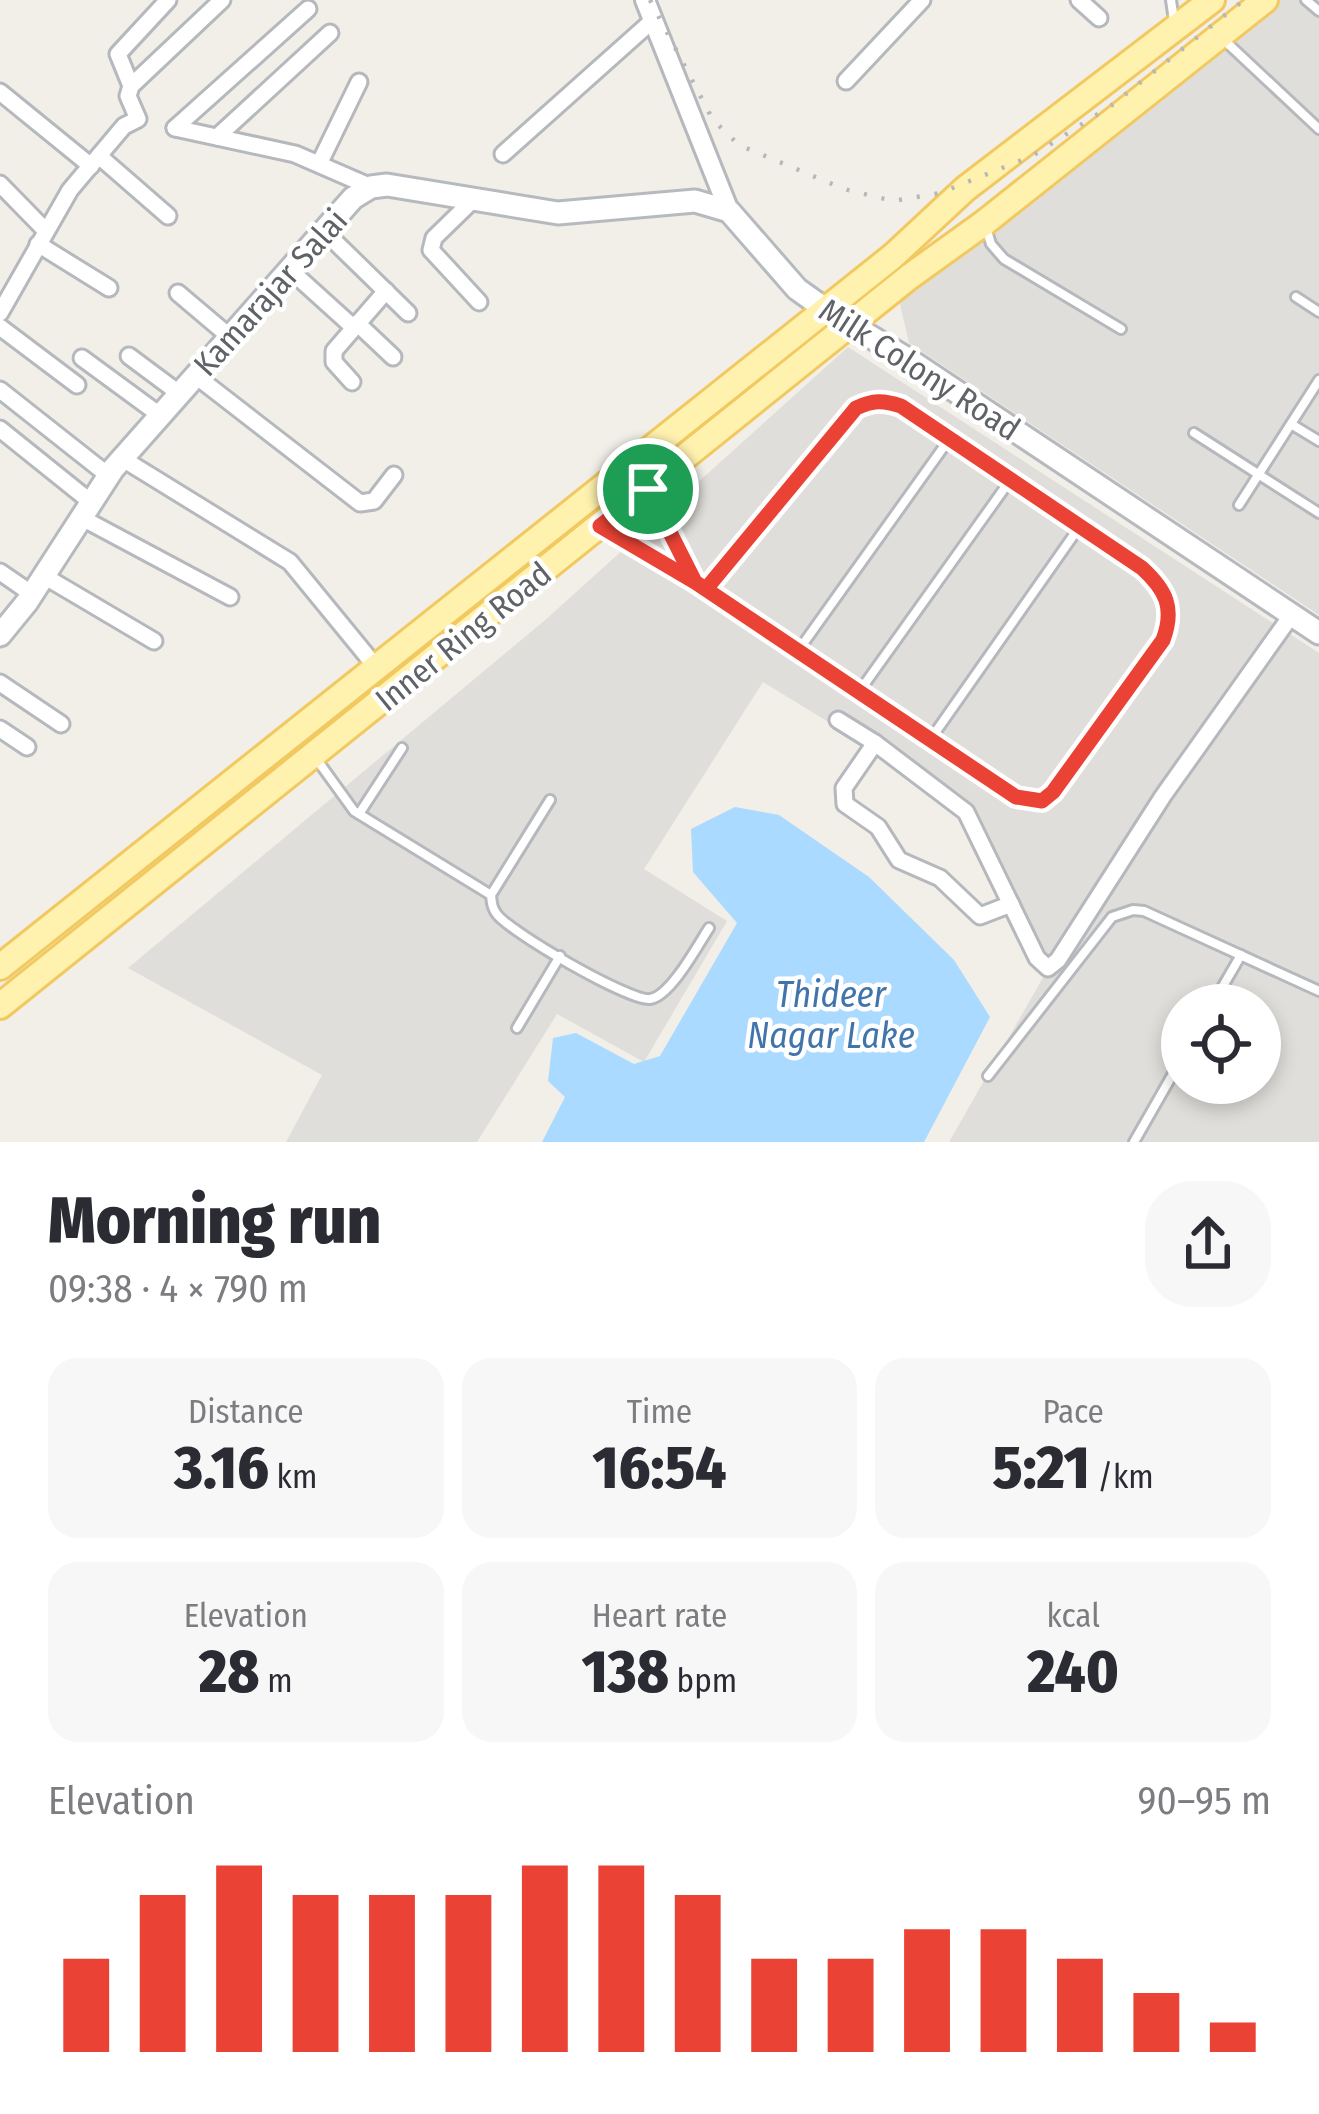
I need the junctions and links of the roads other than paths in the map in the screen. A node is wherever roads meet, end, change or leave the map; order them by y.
1 (169, 0) edge
2 (222, 0) edge
3 (645, 0) edge
4 (922, 0) edge
5 (1079, 0) edge
6 (1172, 0) edge
7 (1212, 0) edge
8 (1265, 0) edge
9 (1306, 0) edge
10 (308, 9) dead end
11 (1319, 10) edge
12 (1099, 18) dead end
13 (652, 21) junction
14 (1175, 28) junction
15 (330, 33) dead end
16 (1220, 36) junction
17 (846, 81) dead end
18 (359, 82) dead end
19 (131, 86) junction
20 (0, 92) edge
21 (1319, 129) edge
22 (217, 137) junction
23 (503, 154) dead end
24 (95, 161) junction
25 (320, 162) junction
26 (0, 184) edge
27 (371, 187) junction
28 (474, 200) junction
29 (729, 211) junction
30 (168, 216) dead end
31 (984, 223) junction
32 (324, 232) junction
33 (41, 237) junction
34 (290, 270) junction
35 (109, 288) dead end
36 (386, 291) junction
37 (178, 293) dead end
38 (1296, 297) dead end
39 (478, 302) dead end
40 (825, 309) junction
41 (1319, 311) edge
42 (0, 313) edge
43 (408, 313) dead end
44 (851, 323) junction
45 (355, 325) junction
46 (0, 327) edge
47 (1121, 328) dead end
48 (230, 337) junction
49 (129, 356) dead end
50 (393, 357) dead end
51 (82, 358) dead end
52 (196, 376) junction
53 (1319, 380) edge
54 (352, 382) dead end
55 (77, 385) dead end
56 (0, 390) edge
57 (180, 394) junction
58 (160, 416) junction
59 (1291, 424) junction
60 (0, 429) edge
61 (1194, 433) dead end
62 (950, 439) junction
63 (1319, 441) edge
64 (116, 467) junction
65 (1259, 474) junction
66 (394, 475) dead end
67 (1011, 479) junction
68 (648, 489) junction
69 (1239, 505) dead end
70 (87, 510) junction
71 (1319, 513) edge
72 (600, 526) junction
73 (1080, 526) junction
74 (0, 572) edge
75 (695, 582) junction
76 (38, 585) junction
77 (706, 589) junction
78 (230, 597) dead end
79 (1293, 613) junction
80 (4, 623) edge
81 (1319, 632) edge
82 (154, 641) dead end
83 (798, 651) junction
84 (376, 667) junction
85 (0, 683) edge
86 (859, 692) junction
87 (838, 720) dead end
88 (62, 724) dead end
89 (0, 729) edge
90 (930, 740) junction
91 (875, 743) junction
92 (27, 747) dead end
93 (402, 748) dead end
94 (314, 756) junction
95 (550, 800) dead end
96 (358, 814) junction
97 (491, 895) junction
98 (1011, 904) junction
99 (709, 928) dead end
100 (560, 956) junction
101 (1241, 956) junction
102 (0, 967) edge
103 (1224, 984) edge
104 (1319, 991) edge
105 (0, 1006) edge
106 (517, 1028) dead end
107 (988, 1076) dead end
108 (1161, 1095) edge
109 (1134, 1142) edge

1 - 19 street
2 - 19 street
3 - 13 street, Milk Colony Road
4 - 17 street
5 - 12 street
6 - 14 lane
7 - 14 main road, Inner Ring Road
8 - 16 main road, Inner Ring Road
9 - 11 lane
10 - 22 street
13 - 23 street
13 - 29 street, Milk Colony Road
14 - 40 main road, Inner Ring Road
15 - 22 street
16 - 21 lane
16 - 31 main road, Inner Ring Road
18 - 25 street
19 - 24 street
20 - 24 street
22 - 25 street
24 - 30 street
24 - 33 street
25 - 27 street
26 - 33 street
27 - 28 main road, Kamarajar Salai
27 - 32 main road, Kamarajar Salai
28 - 29 main road, Kamarajar Salai
28 - 39 street
29 - 40 main road, Milk Colony Road
31 - 44 main road, Inner Ring Road
31 - 47 lane
32 - 34 main road, Kamarajar Salai
32 - 36 street
33 - 35 street
33 - 42 street
34 - 45 street
34 - 48 main road, Kamarajar Salai
36 - 43 street
36 - 45 street
37 - 48 street
38 - 41 lane
40 - 44 main road, Milk Colony Road
40 - 84 main road, Inner Ring Road
44 - 68 main road, Inner Ring Road
44 - 79 main road, Milk Colony Road
45 - 50 street
45 - 54 street
46 - 55 street
48 - 52 main road, Kamarajar Salai
49 - 57 street
51 - 58 street
52 - 57 main road, Kamarajar Salai
52 - 66 street
53 - 59 lane
56 - 64 street
57 - 58 main road, Kamarajar Salai
58 - 64 main road, Kamarajar Salai
59 - 63 lane
59 - 65 lane
60 - 70 street
61 - 65 lane
62 - 67 lane
62 - 77 lane
62 - 83 lane
64 - 70 main road, Kamarajar Salai
64 - 84 street
65 - 69 lane
65 - 71 lane
67 - 73 lane
67 - 86 lane
68 - 72 main road, Inner Ring Road
68 - 75 lane
70 - 76 main road, Kamarajar Salai
70 - 78 street
72 - 75 lane
72 - 94 main road, Inner Ring Road
73 - 90 lane
73 - 90 lane
74 - 76 street
75 - 77 lane
76 - 80 main road, Kamarajar Salai
76 - 82 street
77 - 83 lane
79 - 81 main road, Milk Colony Road
79 - 98 street
83 - 86 lane
84 - 102 main road, Inner Ring Road
85 - 88 street
86 - 90 lane
87 - 91 street
89 - 92 street
91 - 98 street
91 - 98 street
93 - 96 lane
94 - 96 lane
94 - 105 main road, Inner Ring Road
95 - 97 lane
96 - 97 lane
97 - 100 lane
99 - 100 lane
100 - 106 lane
101 - 103 lane
101 - 104 lane
101 - 107 lane
108 - 109 lane

